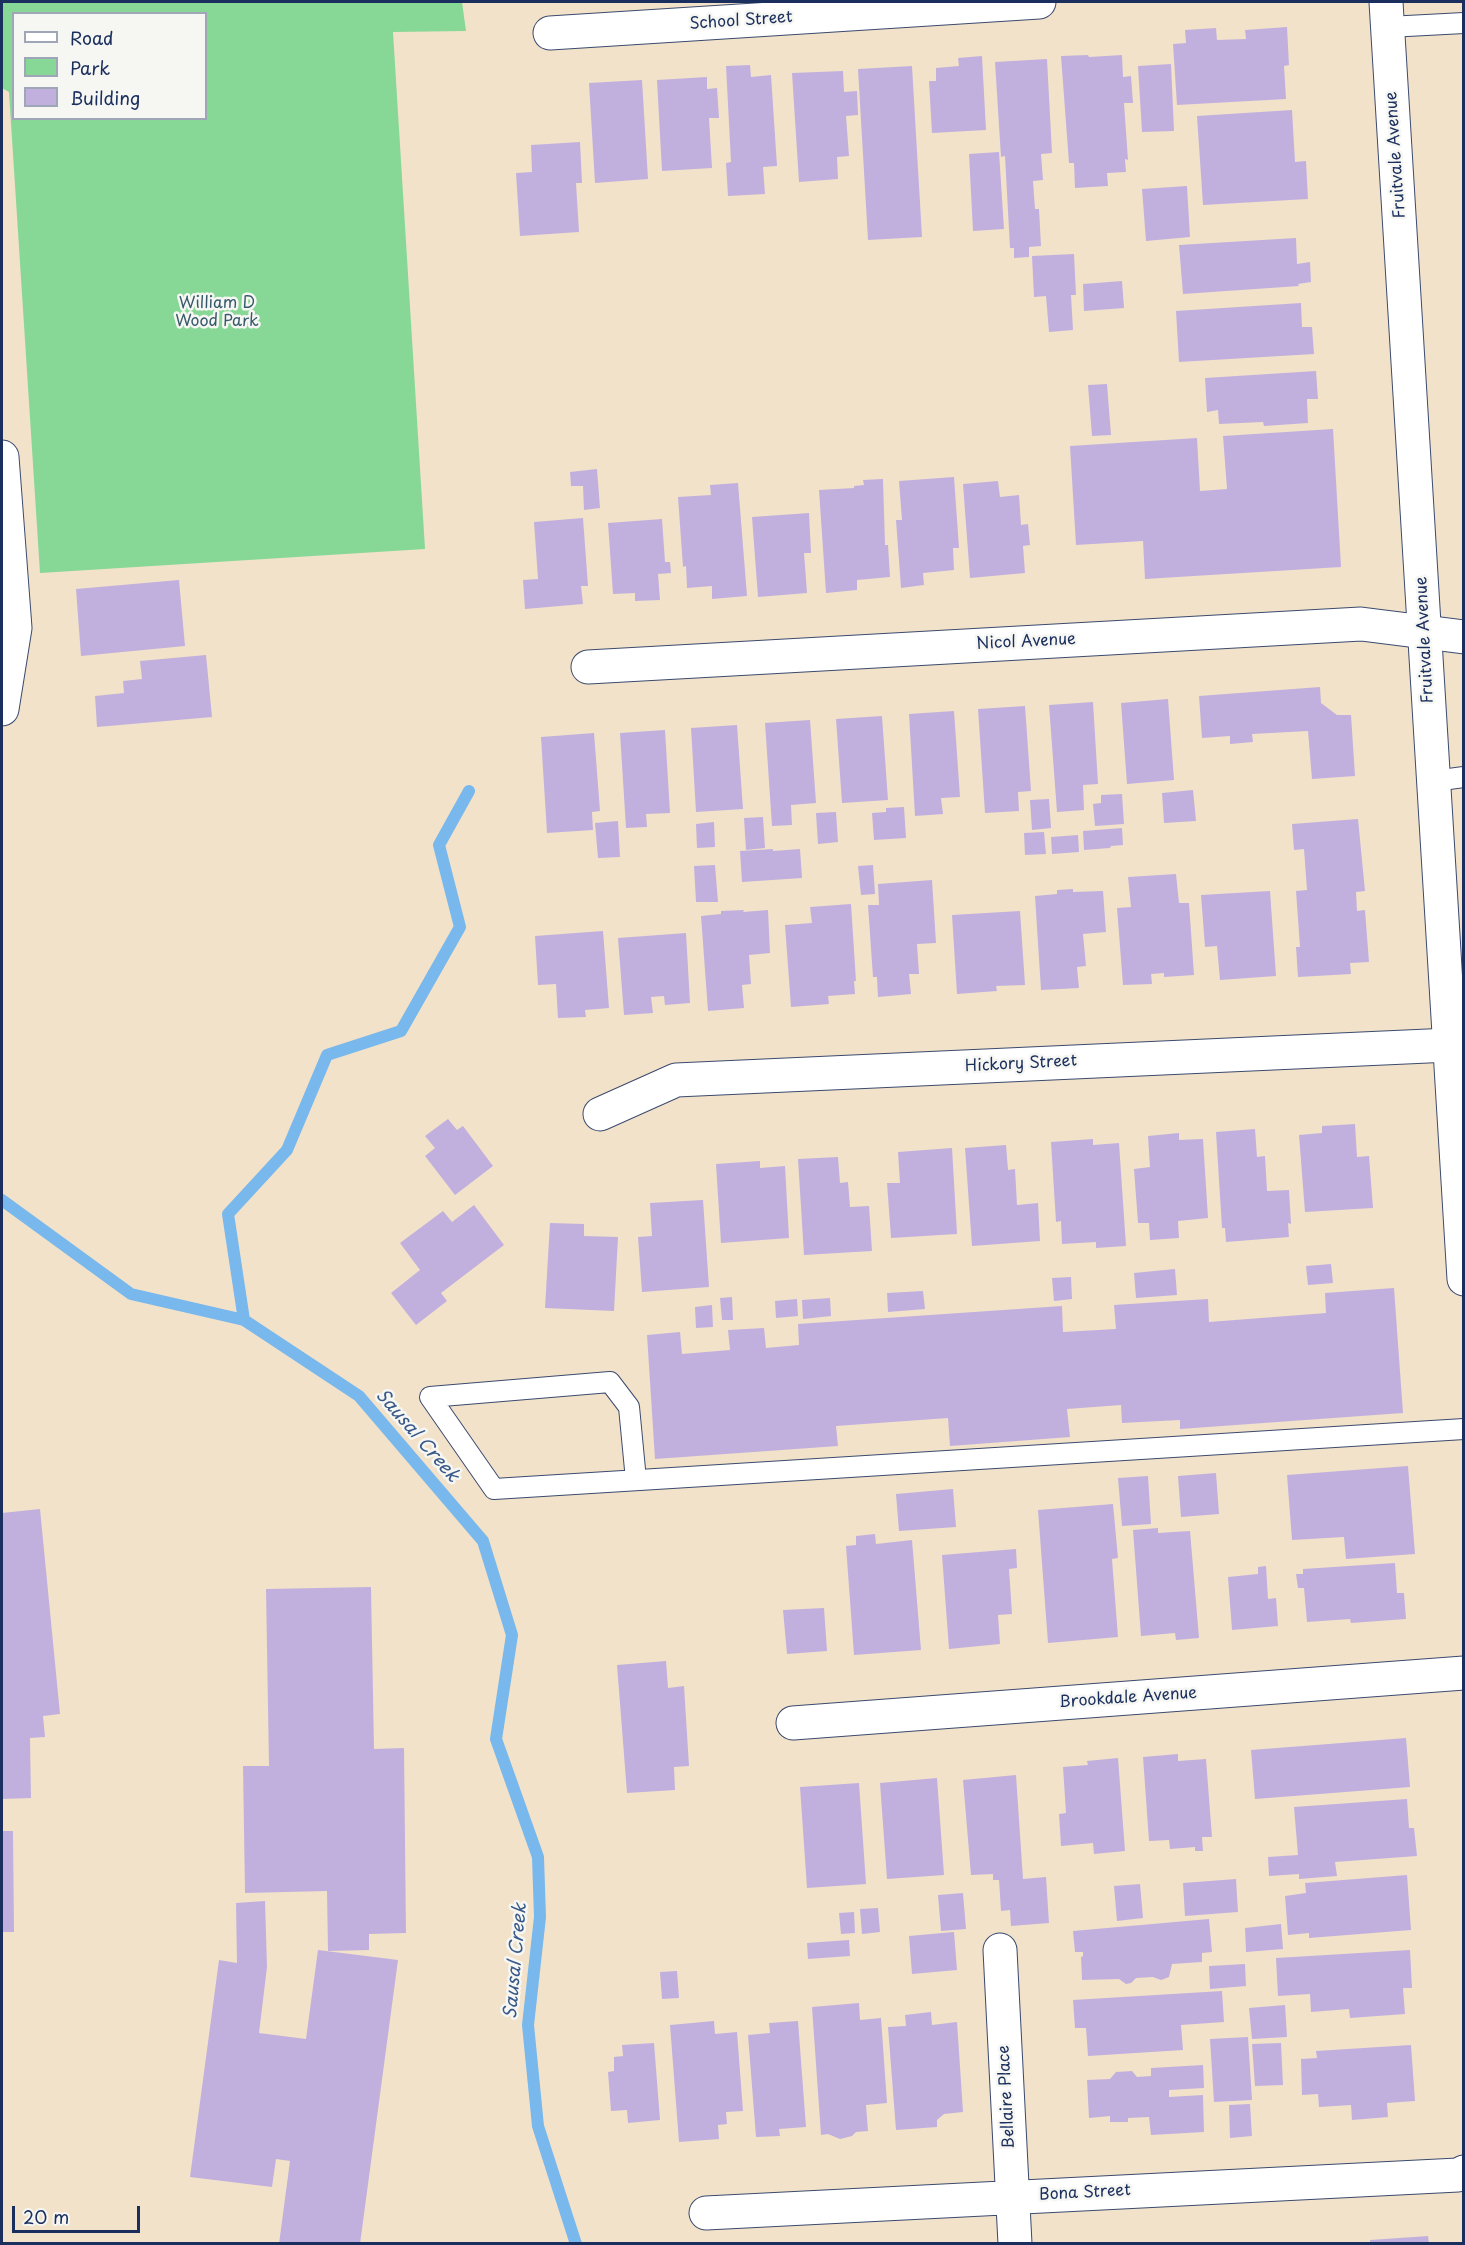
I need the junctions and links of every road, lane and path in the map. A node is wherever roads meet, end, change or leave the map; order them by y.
1 (1039, 2) edge
2 (1387, 14) edge
3 (1464, 23) edge
4 (550, 33) dead end
5 (2, 457) edge
6 (1425, 633) junction
7 (1464, 638) edge
8 (588, 667) dead end
9 (2, 708) edge
10 (1449, 779) edge
11 (1450, 1045) junction
12 (1459, 1110) edge
13 (600, 1114) dead end
14 (1464, 1279) edge
15 (1464, 1429) edge
16 (636, 1480) junction
17 (1464, 1673) edge
18 (793, 1723) dead end
19 (1000, 1950) dead end
20 (1464, 2172) edge
21 (1011, 2197) junction
22 (706, 2213) dead end
23 (1015, 2244) edge

1 - 4 street, School Street
2 - 3 lane
2 - 6 street, Fruitvale Avenue
5 - 9 street
6 - 7 street, Nicol Avenue
6 - 8 street, Nicol Avenue
6 - 10 street, Fruitvale Avenue
10 - 11 street, Fruitvale Avenue
11 - 12 street, Fruitvale Avenue
11 - 13 street, Hickory Street
12 - 14 street, Fruitvale Avenue
15 - 16 lane
16 - 16 lane
17 - 18 street, Brookdale Avenue
19 - 21 street, Bellaire Place
20 - 21 street, Bona Street
21 - 22 street, Bona Street
21 - 23 street, Bellaire Place

